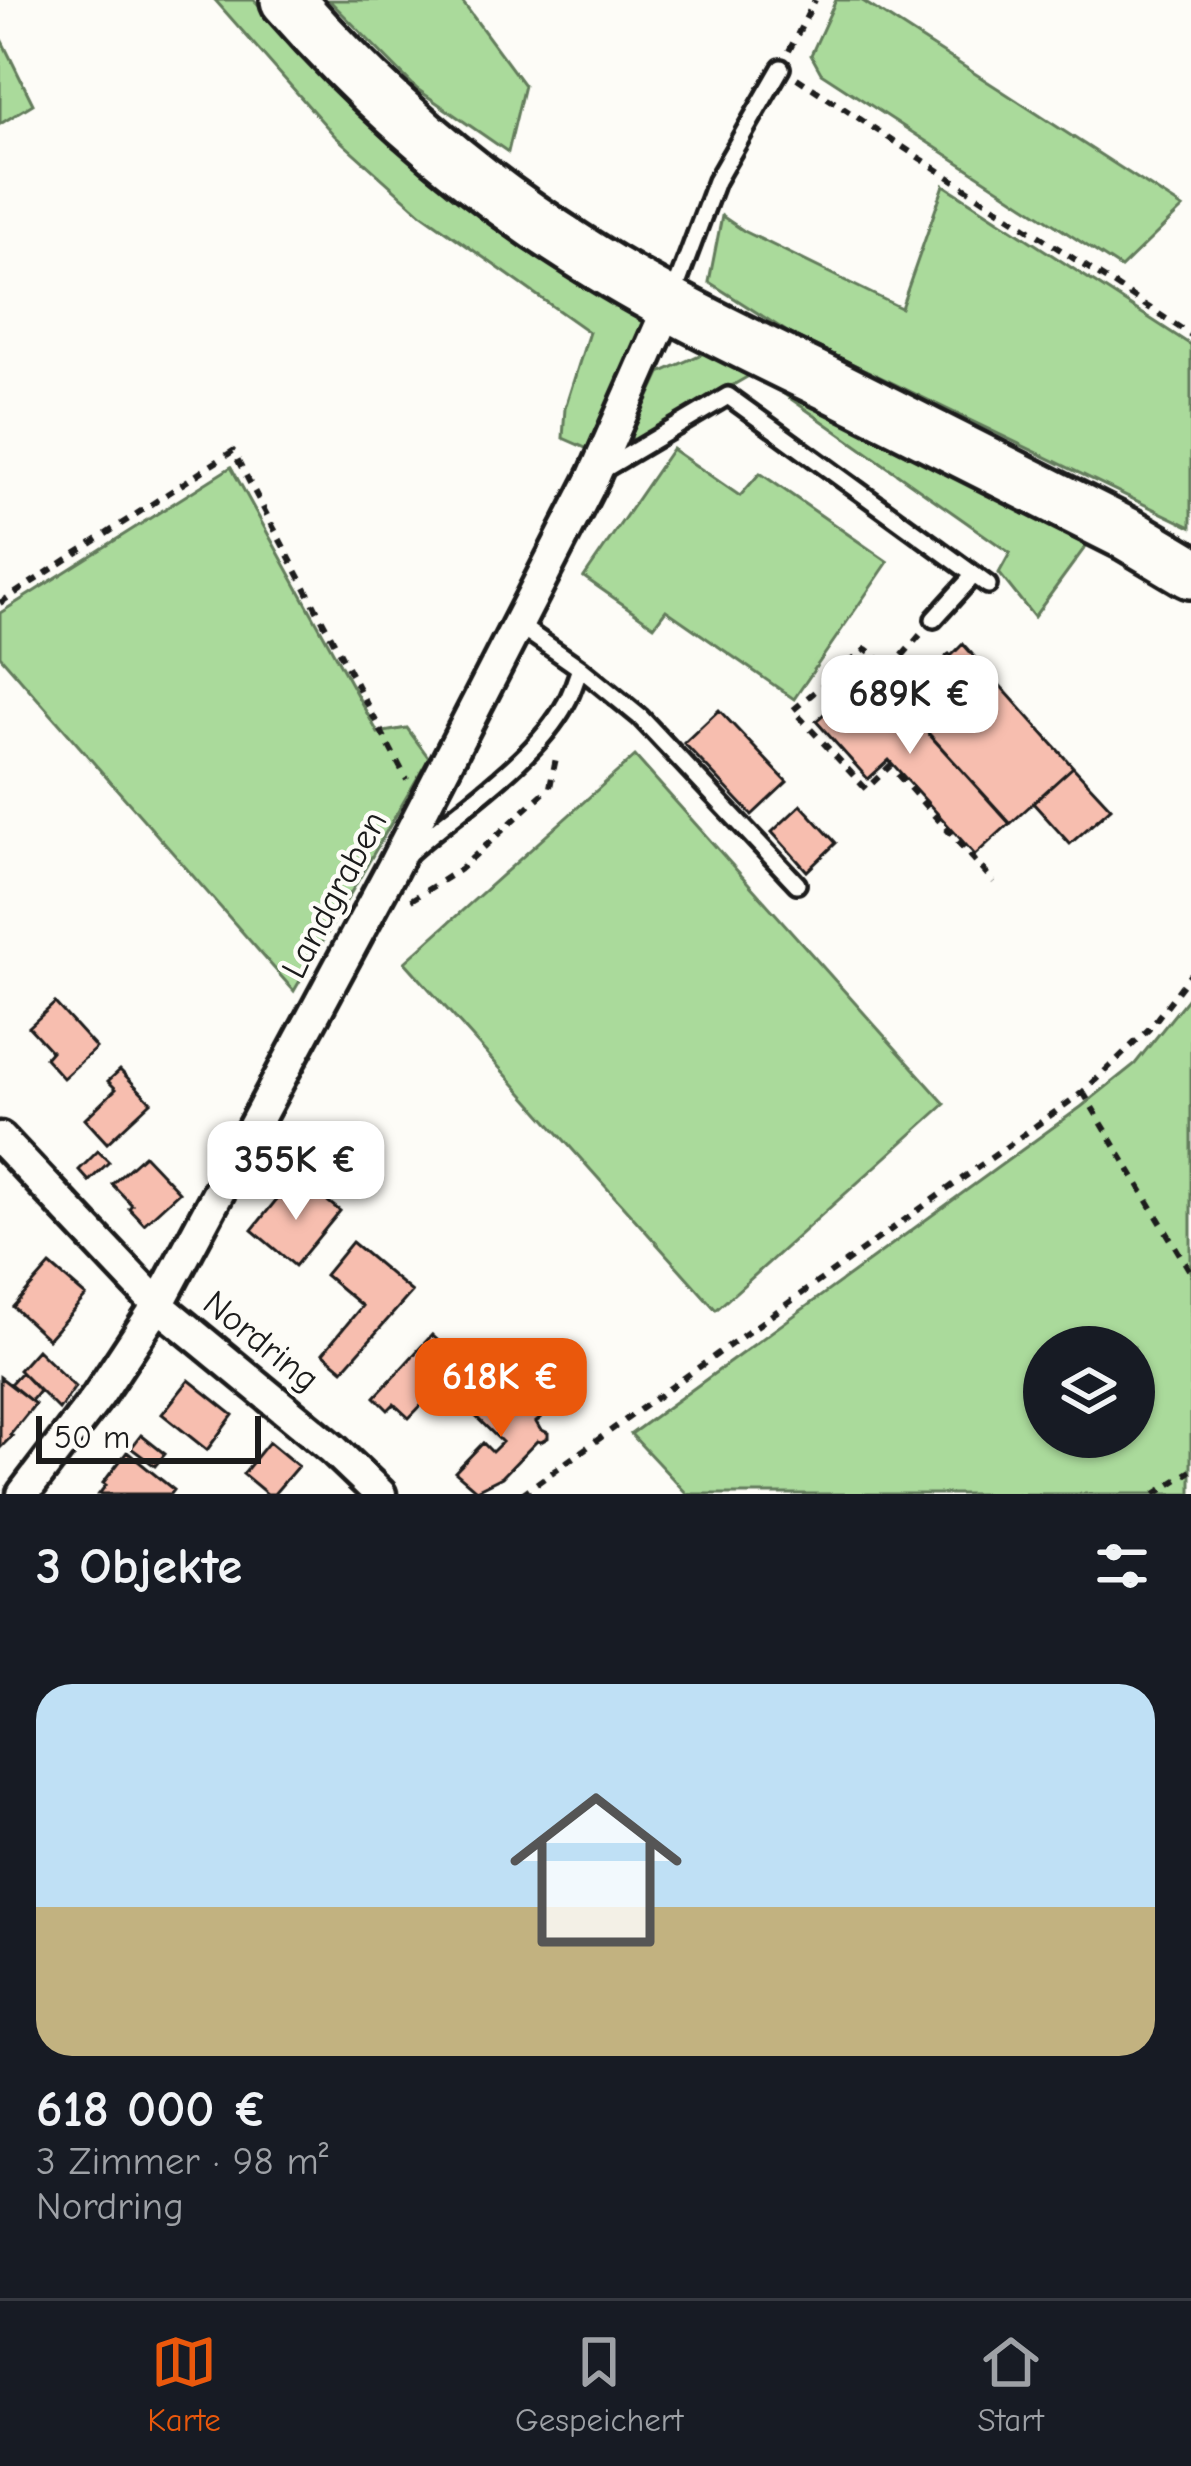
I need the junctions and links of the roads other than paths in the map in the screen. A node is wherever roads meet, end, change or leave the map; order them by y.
1 (287, 0) edge
2 (781, 68) road end
3 (669, 306) junction
4 (594, 476) junction
5 (1191, 572) edge
6 (973, 576) junction
7 (988, 585) dead end
8 (934, 619) road end
9 (517, 624) junction
10 (580, 668) junction
11 (393, 867) junction
12 (797, 884) dead end
13 (0, 1138) edge
14 (158, 1305) junction
15 (23, 1494) edge
16 (380, 1494) edge

1 - 3 main road
2 - 3 lane
3 - 4 street, Landgraben
3 - 5 main road
4 - 6 lane
4 - 9 street, Landgraben
6 - 7 lane
6 - 8 lane
9 - 10 lane
9 - 11 street, Landgraben
10 - 11 lane
10 - 12 lane
11 - 14 street, Landgraben
13 - 14 street, Nordring
14 - 15 street, Landgraben
14 - 16 street, Nordring

